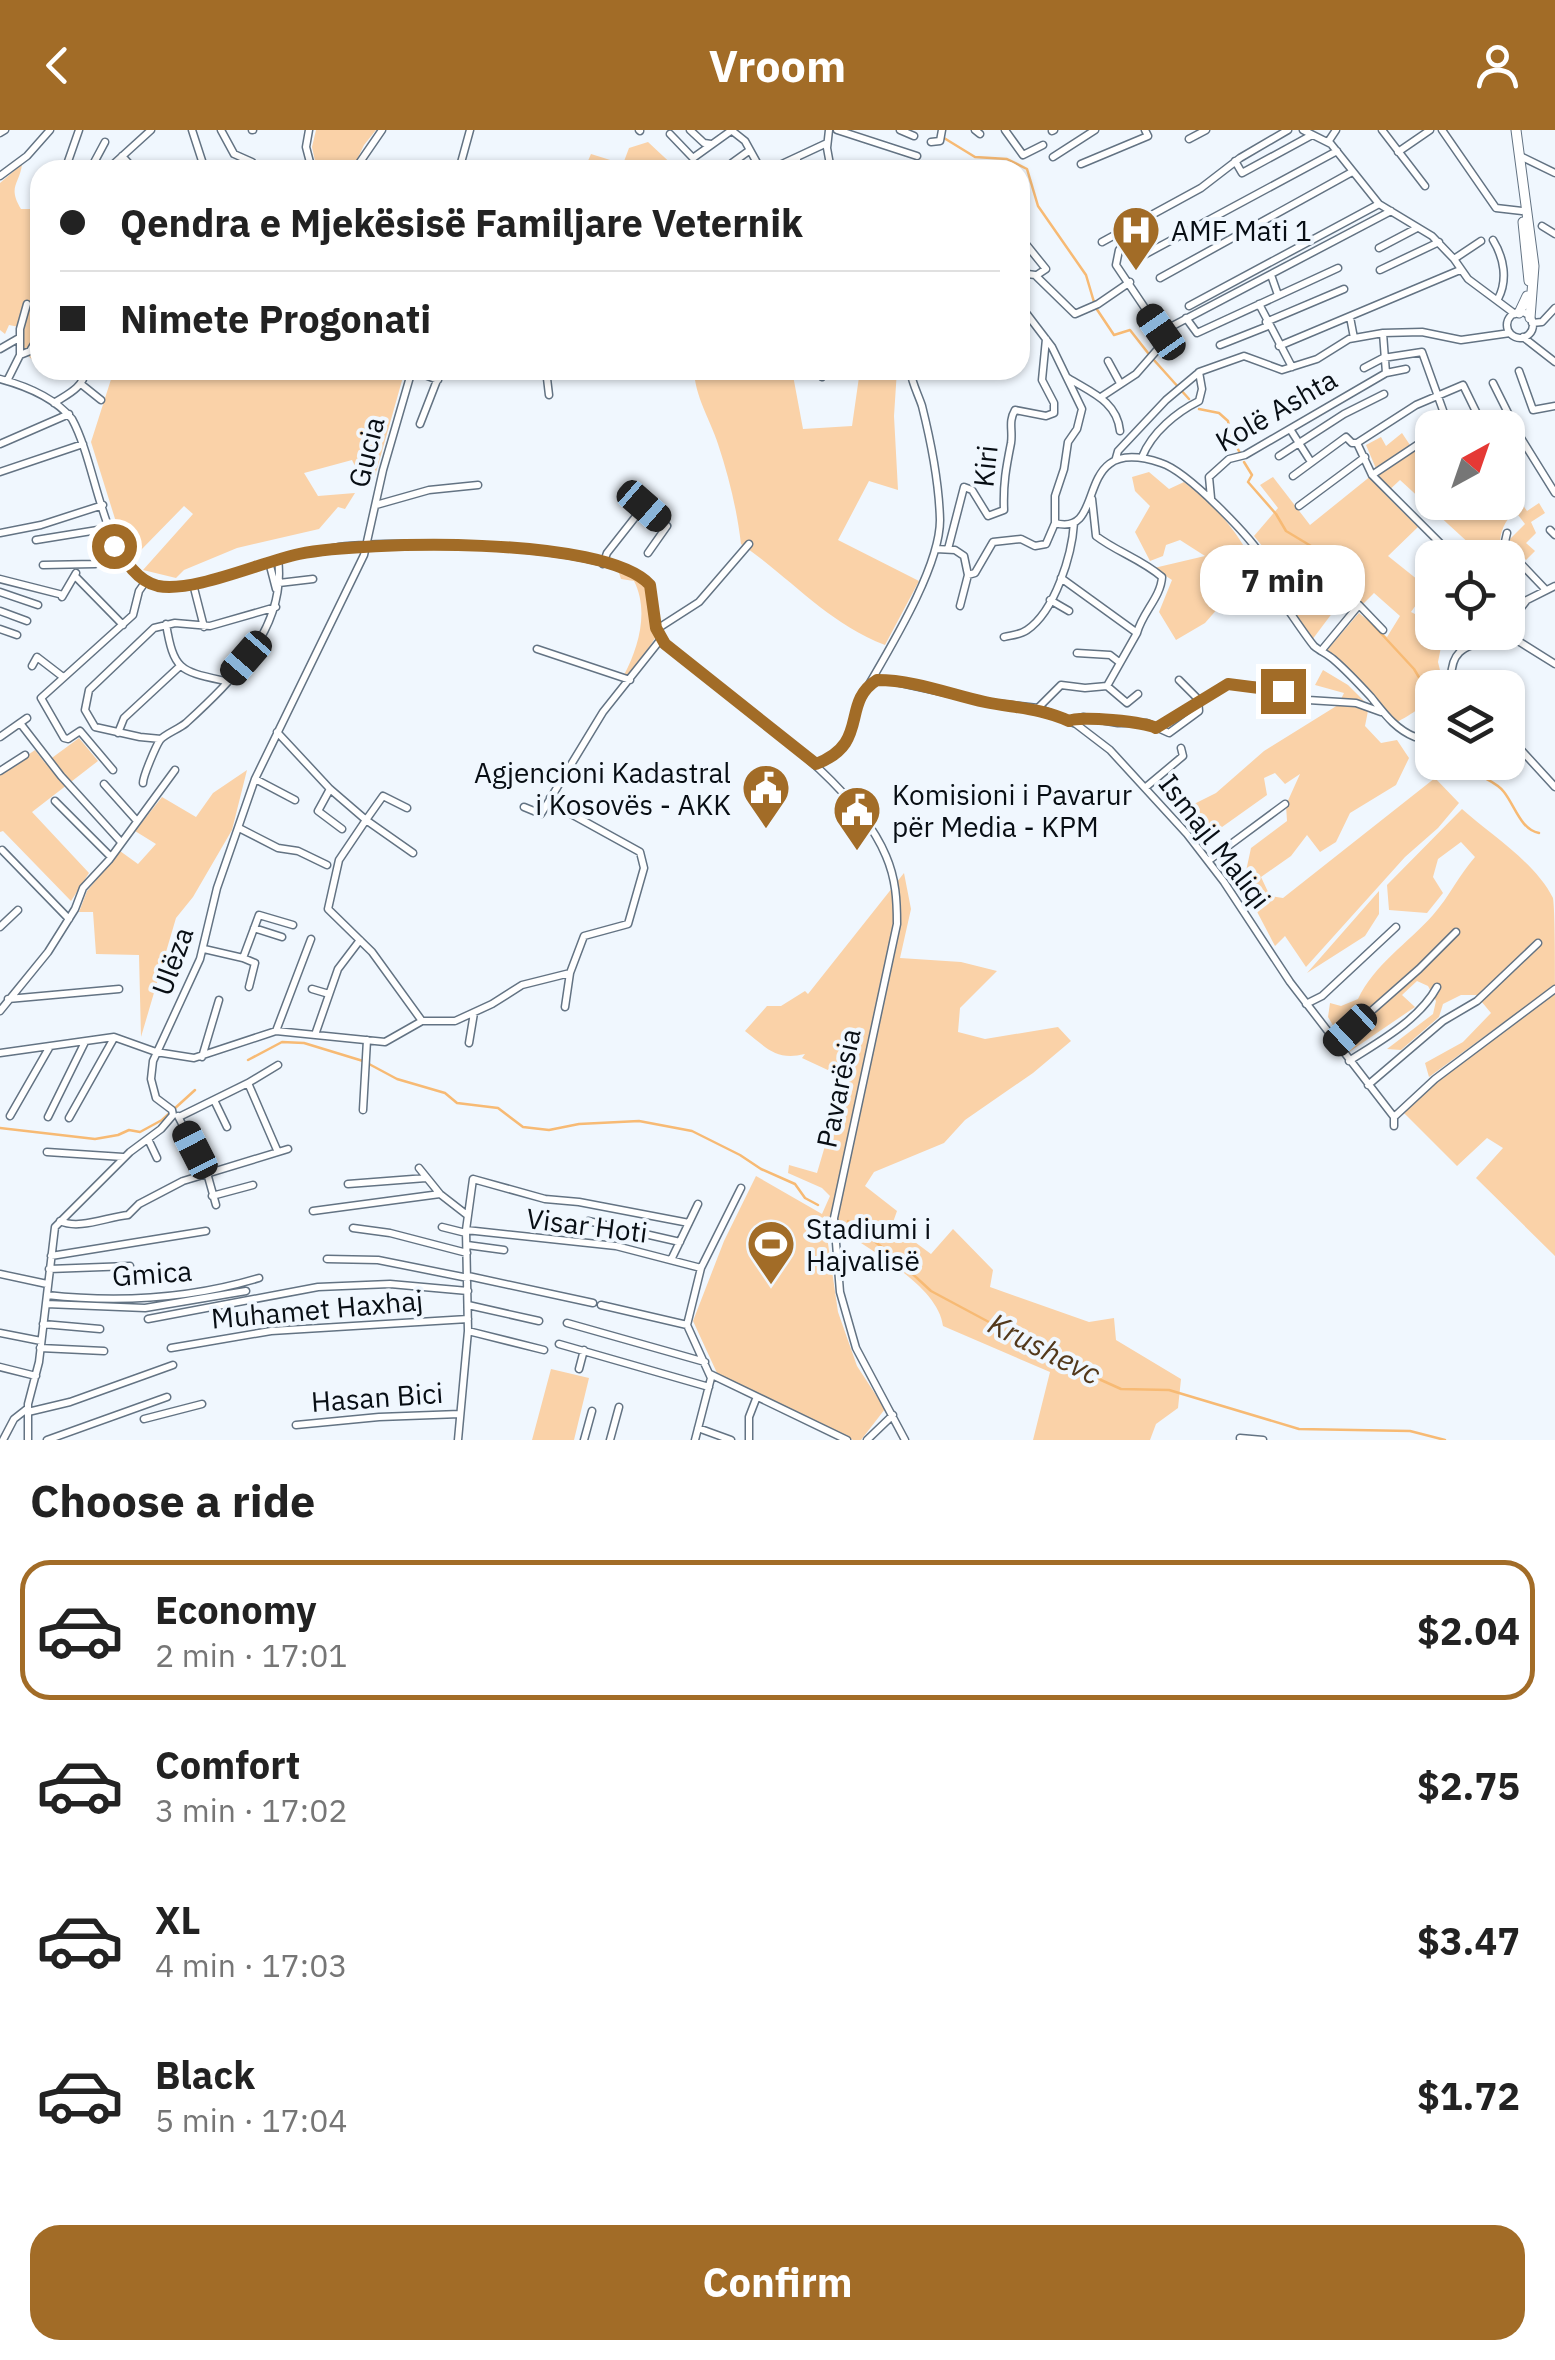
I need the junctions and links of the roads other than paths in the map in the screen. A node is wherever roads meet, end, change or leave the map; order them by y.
1 (50, 130) edge
2 (79, 130) edge
3 (150, 130) edge
4 (192, 130) edge
5 (220, 130) edge
6 (309, 130) edge
7 (382, 130) edge
8 (470, 130) edge
9 (690, 130) edge
10 (731, 130) edge
11 (829, 130) edge
12 (837, 130) edge
13 (900, 130) edge
14 (942, 130) edge
15 (1005, 130) edge
16 (1095, 130) edge
17 (1146, 130) edge
18 (1206, 130) edge
19 (1288, 130) edge
20 (1302, 130) edge
21 (1336, 130) edge
22 (1382, 130) edge
23 (1430, 130) edge
24 (1442, 130) edge
25 (1513, 130) edge
26 (670, 134) dead end
27 (1313, 134) junction
28 (914, 136) dead end
29 (1189, 140) dead end
30 (105, 142) dead end
31 (932, 142) dead end
32 (1328, 142) junction
33 (827, 143) junction
34 (712, 144) junction
35 (1043, 145) dead end
36 (750, 150) junction
37 (1337, 151) junction
38 (1398, 152) junction
39 (122, 156) junction
40 (917, 156) dead end
41 (1520, 156) junction
42 (1053, 157) dead end
43 (798, 159) edge
44 (68, 160) edge
45 (95, 160) edge
46 (118, 160) edge
47 (125, 160) edge
48 (202, 160) edge
49 (248, 160) edge
50 (309, 160) edge
51 (361, 160) edge
52 (462, 160) edge
53 (736, 160) edge
54 (756, 160) edge
55 (829, 160) edge
56 (1236, 161) junction
57 (1081, 164) dead end
58 (1352, 172) junction
59 (1555, 173) edge
60 (0, 176) edge
61 (1425, 186) dead end
62 (1379, 204) junction
63 (1391, 212) junction
64 (1522, 212) junction
65 (1134, 224) junction
66 (1542, 226) dead end
67 (1418, 227) junction
68 (1555, 234) edge
69 (1493, 240) dead end
70 (1481, 241) dead end
71 (1102, 242) dead end
72 (1439, 242) junction
73 (1379, 248) dead end
74 (1030, 249) edge
75 (1142, 256) dead end
76 (1454, 259) junction
77 (1338, 268) dead end
78 (1380, 270) dead end
79 (1460, 270) junction
80 (1030, 274) edge
81 (1036, 275) junction
82 (1271, 275) junction
83 (1160, 278) dead end
84 (1130, 282) junction
85 (1229, 282) junction
86 (1344, 289) dead end
87 (1234, 293) junction
88 (1278, 295) junction
89 (1498, 298) junction
90 (27, 304) dead end
91 (1259, 304) junction
92 (1189, 306) dead end
93 (1555, 308) edge
94 (1517, 313) junction
95 (1350, 317) junction
96 (1030, 318) edge
97 (1186, 318) junction
98 (1531, 321) junction
99 (1267, 324) junction
100 (1161, 332) junction
101 (1383, 333) junction
102 (1510, 333) junction
103 (1527, 335) junction
104 (20, 338) junction
105 (1354, 338) junction
106 (1046, 339) junction
107 (1220, 345) dead end
108 (1280, 346) junction
109 (0, 348) edge
110 (30, 351) edge
111 (20, 356) junction
112 (1383, 358) junction
113 (1551, 358) edge
114 (1108, 361) dead end
115 (1292, 368) junction
116 (1364, 368) dead end
117 (1406, 370) dead end
118 (1519, 371) dead end
119 (1197, 374) junction
120 (1386, 374) junction
121 (1066, 376) junction
122 (3, 380) edge
123 (82, 380) edge
124 (409, 380) edge
125 (438, 380) edge
126 (547, 380) edge
127 (913, 380) edge
128 (1120, 383) junction
129 (1493, 383) dead end
130 (81, 384) junction
131 (1384, 394) dead end
132 (549, 395) dead end
133 (1101, 397) junction
134 (1437, 399) junction
135 (101, 400) dead end
136 (54, 402) junction
137 (1555, 406) edge
138 (1442, 410) edge
139 (1475, 410) edge
140 (1506, 410) edge
141 (69, 414) junction
142 (420, 424) dead end
143 (1290, 429) junction
144 (1120, 431) dead end
145 (1298, 442) junction
146 (1357, 443) junction
147 (0, 444) edge
148 (83, 444) junction
149 (1525, 445) edge
150 (1415, 446) edge
151 (1279, 456) dead end
152 (1142, 457) junction
153 (1365, 457) junction
154 (1116, 458) junction
155 (1311, 462) junction
156 (0, 472) edge
157 (1372, 475) junction
158 (1292, 476) dead end
159 (478, 485) dead end
160 (1555, 493) edge
161 (1092, 498) junction
162 (1210, 499) junction
163 (103, 505) junction
164 (376, 505) junction
165 (1300, 506) dead end
166 (1055, 523) junction
167 (1074, 523) junction
168 (110, 528) junction
169 (0, 533) edge
170 (1507, 533) dead end
171 (36, 540) dead end
172 (1438, 540) edge
173 (116, 544) junction
174 (749, 544) dead end
175 (366, 545) junction
176 (948, 549) junction
177 (936, 550) junction
178 (648, 553) dead end
179 (273, 560) junction
180 (82, 564) junction
181 (602, 564) junction
182 (43, 565) dead end
183 (968, 575) junction
184 (75, 576) junction
185 (1060, 578) junction
186 (0, 579) edge
187 (313, 580) dead end
188 (146, 581) junction
189 (278, 583) junction
190 (192, 584) junction
191 (1555, 586) edge
192 (1546, 590) junction
193 (0, 592) edge
194 (1050, 600) junction
195 (1525, 603) edge
196 (38, 606) dead end
197 (276, 606) junction
198 (960, 606) dead end
199 (0, 611) edge
200 (1069, 611) dead end
201 (26, 621) dead end
202 (166, 624) junction
203 (122, 625) junction
204 (204, 627) junction
205 (656, 628) junction
206 (0, 629) edge
207 (1383, 630) dead end
208 (1137, 633) junction
209 (17, 635) dead end
210 (1004, 637) dead end
211 (661, 639) junction
212 (1525, 644) edge
213 (537, 649) dead end
214 (1462, 650) edge
215 (1321, 651) junction
216 (1077, 653) dead end
217 (1119, 662) junction
218 (1555, 664) edge
219 (32, 666) dead end
220 (179, 667) junction
221 (1450, 670) edge
222 (63, 677) junction
223 (630, 680) junction
224 (1179, 680) dead end
225 (226, 681) junction
226 (873, 682) junction
227 (1107, 686) junction
228 (1138, 694) dead end
229 (1198, 699) junction
230 (1038, 708) junction
231 (1382, 713) junction
232 (1069, 721) junction
233 (1156, 728) junction
234 (277, 732) junction
235 (118, 733) junction
236 (1415, 734) edge
237 (0, 736) edge
238 (161, 739) junction
239 (1181, 748) dead end
240 (1525, 754) edge
241 (24, 756) dead end
242 (813, 762) junction
243 (113, 770) dead end
244 (175, 770) dead end
245 (0, 771) edge
246 (255, 779) junction
247 (143, 783) dead end
248 (104, 784) dead end
249 (1146, 786) junction
250 (1555, 787) edge
251 (330, 790) junction
252 (550, 798) junction
253 (295, 800) dead end
254 (55, 802) dead end
255 (1285, 804) dead end
256 (524, 807) dead end
257 (408, 808) dead end
258 (64, 814) dead end
259 (366, 820) junction
260 (138, 821) junction
261 (239, 828) junction
262 (342, 829) dead end
263 (122, 842) junction
264 (2, 850) edge
265 (414, 853) dead end
266 (110, 859) junction
267 (1208, 861) junction
268 (327, 866) dead end
269 (18, 910) dead end
270 (68, 919) junction
271 (293, 925) dead end
272 (1396, 926) dead end
273 (0, 927) edge
274 (254, 928) junction
275 (1456, 932) dead end
276 (282, 937) dead end
277 (310, 939) dead end
278 (360, 940) junction
279 (1538, 943) dead end
280 (204, 949) junction
281 (244, 958) junction
282 (570, 973) junction
283 (248, 987) dead end
284 (1437, 987) dead end
285 (119, 989) dead end
286 (312, 989) dead end
287 (1555, 989) edge
288 (329, 994) junction
289 (7, 999) junction
290 (219, 1000) dead end
291 (1306, 1004) junction
292 (565, 1007) dead end
293 (0, 1010) edge
294 (474, 1012) junction
295 (422, 1020) junction
296 (276, 1031) junction
297 (316, 1032) junction
298 (114, 1037) junction
299 (367, 1040) junction
300 (86, 1041) junction
301 (469, 1043) dead end
302 (1335, 1043) junction
303 (50, 1047) junction
304 (0, 1052) edge
305 (159, 1052) junction
306 (202, 1057) junction
307 (1349, 1061) junction
308 (278, 1065) dead end
309 (248, 1083) junction
310 (1368, 1084) junction
311 (214, 1100) junction
312 (363, 1110) dead end
313 (174, 1112) junction
314 (10, 1116) dead end
315 (48, 1117) dead end
316 (69, 1118) dead end
317 (227, 1128) dead end
318 (148, 1139) junction
319 (288, 1148) dead end
320 (277, 1150) junction
321 (47, 1152) dead end
322 (124, 1158) junction
323 (158, 1158) dead end
324 (418, 1168) dead end
325 (207, 1173) junction
326 (426, 1178) junction
327 (348, 1184) dead end
328 (254, 1185) dead end
329 (741, 1188) dead end
330 (440, 1194) junction
331 (212, 1196) junction
332 (698, 1204) dead end
333 (216, 1205) dead end
334 (313, 1211) dead end
335 (467, 1215) junction
336 (588, 1220) dead end
337 (60, 1222) junction
338 (689, 1224) junction
339 (442, 1227) dead end
340 (352, 1228) dead end
341 (206, 1231) dead end
342 (466, 1232) junction
343 (680, 1242) junction
344 (467, 1249) junction
345 (504, 1250) dead end
346 (51, 1256) junction
347 (328, 1259) dead end
348 (672, 1260) junction
349 (130, 1266) dead end
350 (701, 1268) junction
351 (49, 1269) junction
352 (0, 1274) edge
353 (468, 1277) junction
354 (259, 1278) dead end
355 (47, 1284) junction
356 (246, 1291) dead end
357 (468, 1291) junction
358 (46, 1300) junction
359 (468, 1305) junction
360 (148, 1318) dead end
361 (468, 1318) junction
362 (540, 1320) dead end
363 (568, 1323) dead end
364 (43, 1324) junction
365 (688, 1324) junction
366 (100, 1330) dead end
367 (0, 1332) edge
368 (468, 1332) junction
369 (560, 1344) dead end
370 (41, 1345) junction
371 (171, 1348) dead end
372 (544, 1350) dead end
373 (584, 1350) junction
374 (104, 1351) dead end
375 (706, 1362) junction
376 (173, 1365) dead end
377 (0, 1367) edge
378 (580, 1369) dead end
379 (710, 1374) junction
380 (36, 1376) junction
381 (709, 1387) junction
382 (167, 1397) dead end
383 (756, 1399) junction
384 (150, 1402) junction
385 (202, 1404) dead end
386 (619, 1406) dead end
387 (28, 1410) junction
388 (592, 1411) dead end
389 (460, 1414) junction
390 (154, 1416) junction
391 (894, 1416) junction
392 (144, 1419) dead end
393 (296, 1425) dead end
394 (698, 1428) junction
395 (3, 1434) edge
396 (1240, 1438) edge
397 (28, 1440) edge
398 (47, 1440) edge
399 (458, 1440) edge
400 (584, 1440) edge
401 (610, 1440) edge
402 (694, 1440) edge
403 (732, 1440) edge
404 (750, 1440) edge
405 (847, 1440) edge
406 (867, 1440) edge
407 (906, 1440) edge
408 (1263, 1440) edge

1 - 60 street
2 - 44 street
3 - 39 street
4 - 48 street
5 - 49 street
6 - 50 street
7 - 51 street
8 - 52 street
9 - 34 street
10 - 34 street
10 - 36 street
11 - 33 street
12 - 40 street
13 - 28 street
14 - 31 street
15 - 35 street
16 - 42 street
17 - 57 street
18 - 29 street
19 - 56 street
20 - 27 street
21 - 32 street
22 - 38 street
23 - 38 street
24 - 64 street
25 - 41 main road
25 - 64 main road
26 - 34 street
27 - 32 street
27 - 56 street
30 - 45 street
32 - 37 street
33 - 43 street
33 - 55 street
36 - 53 street
36 - 54 street
37 - 58 street
37 - 75 street
38 - 61 street
39 - 46 street
39 - 47 street
41 - 59 street
41 - 98 main road
56 - 65 street
58 - 62 street
58 - 83 street
62 - 63 street
62 - 85 street
63 - 67 street
63 - 82 street
64 - 94 main road
65 - 71 street
65 - 84 street
66 - 68 street
67 - 72 street
67 - 73 street
69 - 89 street
70 - 76 street
72 - 76 street
72 - 78 street
74 - 81 street
76 - 79 street
77 - 88 street
79 - 89 street
79 - 95 street
80 - 81 street
81 - 84 street
82 - 87 street
82 - 88 street
84 - 100 street
85 - 87 street
85 - 92 street
86 - 99 street
87 - 97 street
88 - 91 street
89 - 94 street
90 - 104 street
91 - 97 street
91 - 99 street
93 - 98 street
94 - 98 street
94 - 102 street
95 - 105 street
95 - 108 street
96 - 106 street
97 - 100 street
98 - 103 street
99 - 107 street
99 - 108 street
100 - 128 street
101 - 102 street
101 - 105 street
101 - 112 street
102 - 103 street
103 - 113 street
104 - 109 street
104 - 111 street
105 - 115 street
106 - 121 street
106 - 176 street, Kiri
108 - 115 street
110 - 111 street
111 - 122 street
112 - 116 street
112 - 120 street
112 - 134 street
114 - 128 street
115 - 119 street
117 - 120 street, Kolë Ashta
118 - 137 street
119 - 152 street
119 - 154 street
120 - 143 street, Kolë Ashta
121 - 133 street
121 - 166 street
122 - 136 street
123 - 130 street
124 - 164 street, Gucia
125 - 142 street
126 - 132 street
127 - 177 street
128 - 133 street
129 - 140 street
130 - 135 street
130 - 136 street
131 - 145 street
133 - 144 street
134 - 138 street
134 - 139 street
134 - 146 street
136 - 141 street
141 - 147 street
141 - 148 street
143 - 145 street
143 - 162 street, Kolë Ashta
145 - 151 street
145 - 155 street
146 - 153 street
146 - 155 street
148 - 156 street
148 - 163 street
149 - 160 street
150 - 157 street
152 - 154 street
152 - 162 street
153 - 157 street
153 - 165 street
154 - 161 street
155 - 158 street
157 - 172 street
159 - 164 street
161 - 167 street
161 - 208 street
162 - 215 street
163 - 168 street
163 - 169 street
164 - 175 street, Gucia
166 - 167 street
166 - 183 street
167 - 185 street
168 - 171 street
168 - 173 street
170 - 192 street
173 - 180 street
173 - 188 street
174 - 205 street
175 - 179 street
175 - 181 street
175 - 234 street, Ulëza
176 - 177 street
176 - 183 street
177 - 226 street
178 - 181 street
179 - 189 street
179 - 190 street
180 - 182 street
180 - 184 street
181 - 205 street
183 - 198 street
184 - 186 street
184 - 203 street
185 - 194 street
185 - 208 street
187 - 189 street
188 - 190 street
188 - 203 street
189 - 197 street
190 - 204 street
191 - 192 street
192 - 195 street
193 - 196 street
194 - 200 street
194 - 210 street
197 - 204 street
197 - 225 street
199 - 201 street
202 - 204 street
202 - 220 street
202 - 235 street
203 - 222 street
205 - 211 street
206 - 209 street
207 - 215 street
208 - 217 street
211 - 223 street
211 - 242 street, Pavarësia
212 - 218 street
213 - 223 street
214 - 221 street
215 - 231 street
216 - 217 street
217 - 227 street
219 - 222 street
220 - 225 street
220 - 235 street
222 - 243 street
223 - 252 street
224 - 229 street
225 - 238 street
226 - 230 street, Ismajl Maliqi
226 - 242 street
227 - 228 street
227 - 230 street
229 - 231 street
229 - 233 street
229 - 233 street
230 - 232 street, Ismajl Maliqi
231 - 236 street
232 - 233 street
232 - 249 street, Ismajl Maliqi
234 - 246 street, Ulëza
234 - 251 street
235 - 238 street
237 - 263 street
238 - 247 street
239 - 249 street
240 - 250 street
241 - 245 street
242 - 391 street, Pavarësia
244 - 260 street
246 - 253 street
246 - 261 street, Ulëza
248 - 260 street
249 - 267 street, Ismajl Maliqi
251 - 259 street
251 - 262 street
252 - 256 street
252 - 282 street
254 - 266 street
255 - 267 street
257 - 259 street
258 - 266 street
259 - 265 street
259 - 278 street
260 - 263 street
261 - 268 street
261 - 280 street, Ulëza
263 - 266 street
264 - 270 street
266 - 270 street
267 - 291 street, Ismajl Maliqi
269 - 273 street
270 - 289 street
271 - 274 street
272 - 291 street
274 - 276 street
274 - 281 street
275 - 302 street
277 - 296 street
278 - 288 street
278 - 295 street
279 - 310 street
280 - 281 street
280 - 305 street, Ulëza
281 - 283 street
282 - 292 street
282 - 294 street
284 - 307 street
285 - 289 street
286 - 288 street
287 - 310 street, Ismajl Maliqi
288 - 297 street
289 - 293 street
290 - 306 street
291 - 302 street, Ismajl Maliqi
294 - 295 street
294 - 301 street
295 - 299 street
296 - 297 street
296 - 306 street
297 - 299 street
298 - 300 street
298 - 305 street
298 - 316 street
299 - 312 street
300 - 303 street
300 - 315 street
302 - 307 street, Ismajl Maliqi
303 - 304 street
303 - 314 street
305 - 306 street
305 - 313 street, Ulëza
307 - 310 street, Ismajl Maliqi
308 - 309 street
309 - 311 street
309 - 320 street
311 - 313 street
311 - 317 street
313 - 318 street
313 - 325 street
318 - 322 street
318 - 323 street
319 - 320 street
320 - 325 street
321 - 322 street
322 - 337 street
324 - 326 street
325 - 331 street
325 - 337 street
326 - 327 street
326 - 330 street
328 - 331 street
329 - 350 street
330 - 334 street
330 - 335 street
331 - 333 street
332 - 338 street
335 - 338 street
335 - 342 street
336 - 343 street
337 - 346 street
338 - 343 street
339 - 342 street, Visar Hoti
340 - 344 street
341 - 346 street
342 - 344 street
342 - 348 street, Visar Hoti
343 - 348 street
344 - 345 street
344 - 353 street
346 - 351 street
347 - 353 street
348 - 350 street, Visar Hoti
349 - 351 street
350 - 365 street
351 - 355 street
352 - 355 street
353 - 357 street
353 - 365 street
354 - 358 street, Gmica
355 - 358 street
356 - 358 street
357 - 359 street
357 - 360 street
358 - 364 street
359 - 361 street
359 - 362 street
361 - 368 street
361 - 371 street, Muhamet Haxhaj
363 - 375 street
364 - 366 street
364 - 370 street
365 - 375 street
367 - 370 street
368 - 372 street
368 - 389 street
369 - 373 street
370 - 374 street
370 - 380 street
373 - 378 street
373 - 381 street
375 - 379 street
376 - 387 street
377 - 380 street
379 - 381 street
379 - 383 street
380 - 387 street
381 - 394 street
382 - 384 street
383 - 404 street
383 - 405 street
384 - 390 street
384 - 398 street
385 - 390 street
386 - 401 street
387 - 395 street
387 - 397 street
388 - 400 street
389 - 393 street, Hasan Bici
389 - 399 street
390 - 392 street
391 - 406 street
391 - 407 street, Pavarësia
394 - 402 street
394 - 403 street
396 - 408 street

